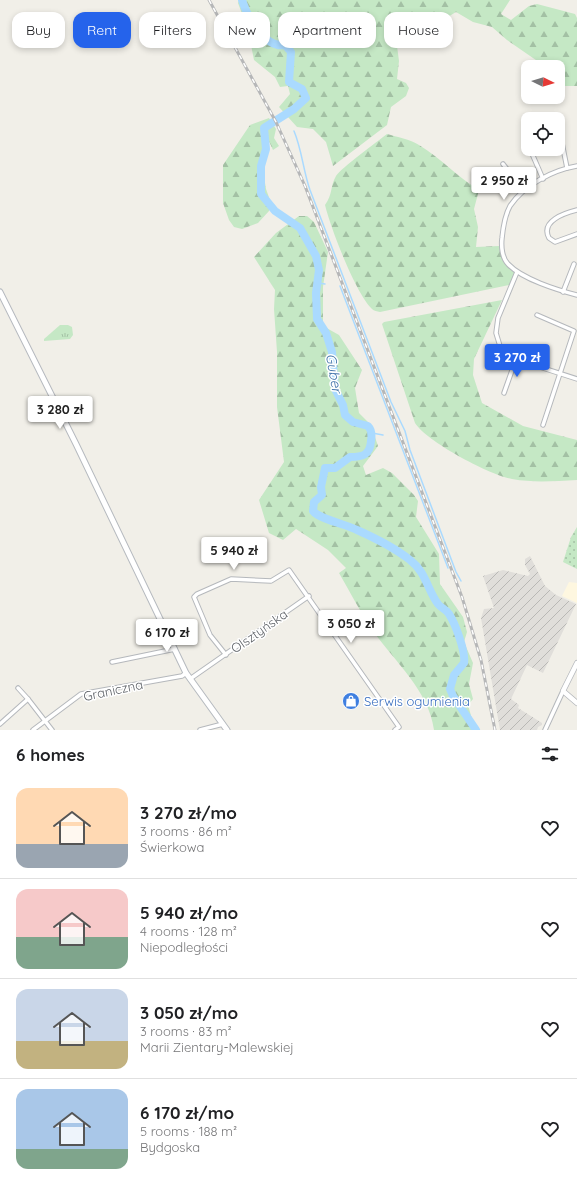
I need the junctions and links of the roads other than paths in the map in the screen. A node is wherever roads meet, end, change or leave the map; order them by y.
1 (533, 156) edge
2 (565, 156) edge
3 (502, 164) dead end
4 (577, 166) edge
5 (567, 168) junction
6 (543, 179) junction
7 (524, 190) junction
8 (577, 210) edge
9 (577, 234) edge
10 (574, 264) dead end
11 (517, 272) junction
12 (0, 292) edge
13 (563, 292) junction
14 (577, 296) edge
15 (537, 315) dead end
16 (516, 359) junction
17 (560, 373) junction
18 (577, 379) edge
19 (504, 393) dead end
20 (543, 425) dead end
21 (309, 596) junction
22 (174, 649) junction
23 (226, 654) junction
24 (112, 662) dead end
25 (577, 663) edge
26 (186, 673) junction
27 (190, 679) junction
28 (18, 688) dead end
29 (563, 691) junction
30 (28, 699) junction
31 (577, 703) edge
32 (45, 720) junction
33 (0, 724) edge
34 (223, 724) junction
35 (33, 730) edge
36 (52, 730) edge
37 (200, 730) edge
38 (227, 730) edge
39 (395, 730) edge
40 (545, 730) edge

1 - 6 street
2 - 5 street
3 - 7 street
4 - 5 street
5 - 6 street
6 - 7 street
7 - 11 street
8 - 9 street
10 - 13 street
11 - 13 street
11 - 16 street
12 - 22 main road
13 - 14 street
15 - 17 street
16 - 17 street
16 - 19 street
17 - 18 street
17 - 20 street
21 - 23 street, Olsztyńska
21 - 23 street
21 - 39 street
22 - 24 street
22 - 26 main road
23 - 27 street, Olsztyńska
25 - 29 street
26 - 27 main road
26 - 32 street, Graniczna
27 - 34 main road
28 - 30 street
29 - 31 street
29 - 40 street
30 - 32 street
30 - 33 street
32 - 35 street, Graniczna
32 - 36 street
34 - 37 street
34 - 38 main road

